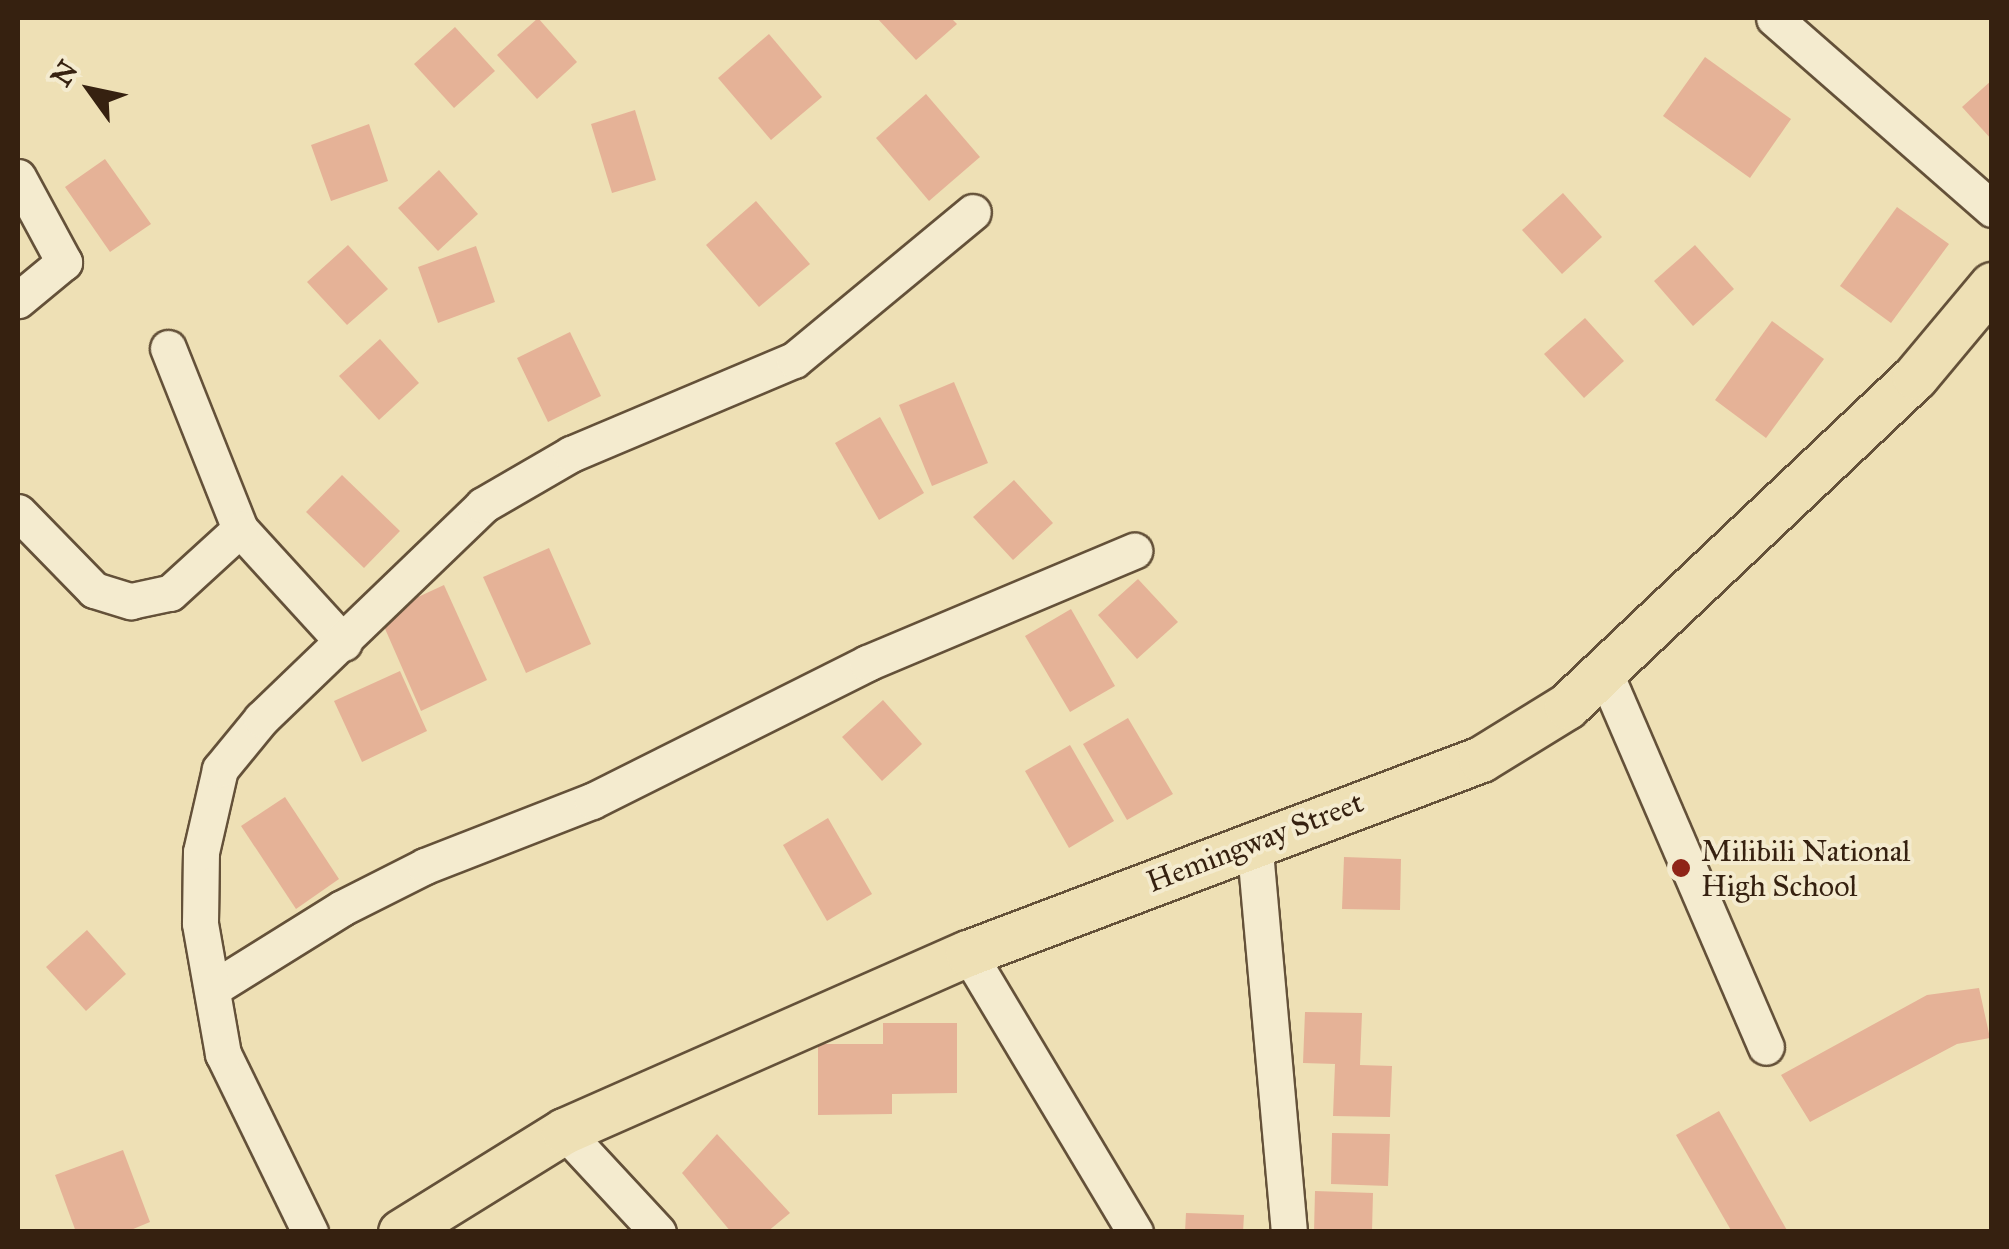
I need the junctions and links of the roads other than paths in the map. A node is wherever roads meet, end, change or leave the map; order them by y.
1 (1774, 18) edge
2 (18, 178) edge
3 (1992, 210) edge
4 (973, 212) dead end
5 (1992, 285) edge
6 (18, 300) edge
7 (168, 348) dead end
8 (18, 512) edge
9 (240, 529) junction
10 (1134, 551) dead end
11 (344, 643) junction
12 (1604, 671) junction
13 (1254, 840) junction
14 (968, 953) junction
15 (212, 989) junction
16 (1766, 1047) dead end
17 (564, 1131) junction
18 (310, 1232) edge
19 (401, 1232) edge
20 (658, 1232) edge
21 (1136, 1232) edge
22 (1290, 1232) edge

1 - 3 street
2 - 6 street
4 - 11 street
5 - 12 main road, Hemingway Street
7 - 9 street
8 - 9 street
9 - 11 street
10 - 15 street
11 - 15 street
12 - 13 main road, Hemingway Street
12 - 16 street
13 - 14 main road, Hemingway Street
13 - 22 street
14 - 17 main road, Hemingway Street
14 - 21 street
15 - 18 street
17 - 19 main road, Hemingway Street
17 - 20 street

